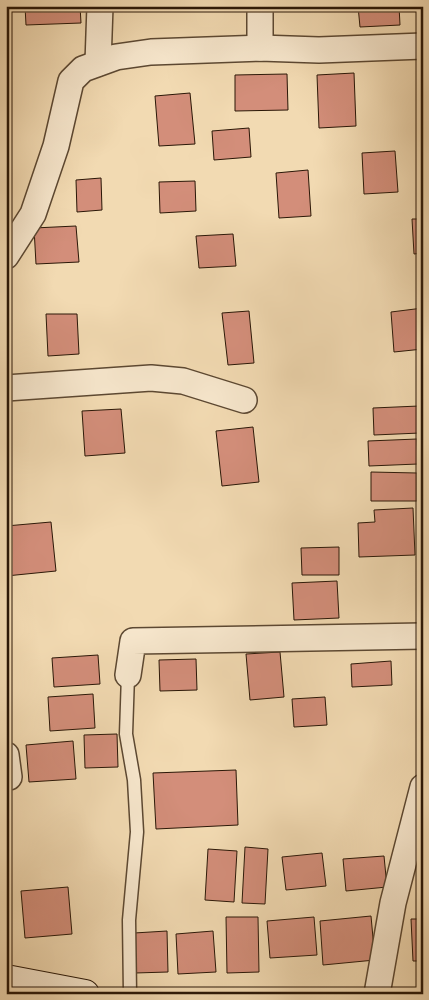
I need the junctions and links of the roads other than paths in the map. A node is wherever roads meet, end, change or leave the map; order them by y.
1 (100, 6) edge
2 (260, 6) edge
3 (423, 46) edge
4 (260, 48) junction
5 (98, 63) junction
6 (6, 256) edge
7 (6, 388) edge
8 (244, 400) dead end
9 (423, 636) edge
10 (128, 675) joint
11 (423, 787) edge
12 (6, 979) edge
13 (85, 994) edge
14 (130, 994) edge
15 (377, 994) edge

1 - 5 street
2 - 4 street
3 - 4 street
4 - 5 street
5 - 6 street
7 - 8 street
9 - 10 street
10 - 14 lane
11 - 15 street
12 - 13 main road

